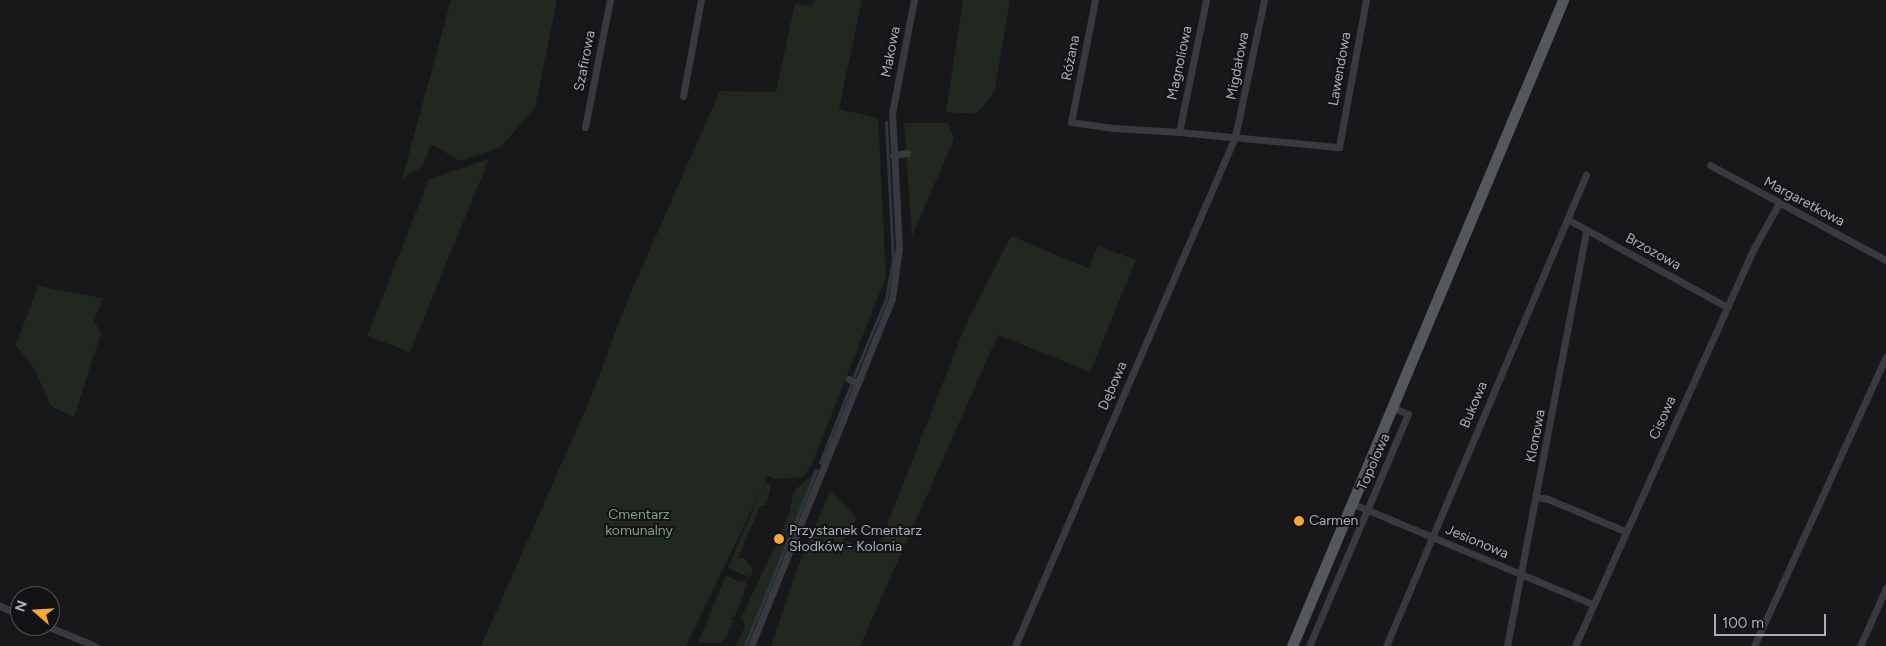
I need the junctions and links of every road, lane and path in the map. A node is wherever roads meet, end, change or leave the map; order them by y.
1 (610, 0) edge
2 (701, 0) edge
3 (914, 0) edge
4 (1095, 0) edge
5 (1206, 0) edge
6 (1264, 0) edge
7 (1366, 0) edge
8 (1563, 0) edge
9 (683, 96) dead end
10 (585, 127) dead end
11 (1179, 132) junction
12 (1235, 137) junction
13 (906, 154) dead end
14 (893, 155) junction
15 (1710, 165) dead end
16 (1586, 175) dead end
17 (1778, 203) junction
18 (1567, 219) junction
19 (1586, 230) junction
20 (1886, 260) edge
21 (1727, 307) junction
22 (1886, 357) edge
23 (849, 379) dead end
24 (858, 383) junction
25 (1392, 407) junction
26 (1537, 497) junction
27 (1351, 503) junction
28 (1366, 510) junction
29 (1625, 531) junction
30 (1431, 536) junction
31 (1521, 574) junction
32 (1886, 588) edge
33 (1593, 604) junction
34 (60, 631) edge
35 (95, 646) edge
36 (752, 646) edge
37 (1015, 646) edge
38 (1292, 646) edge
39 (1309, 646) edge
40 (1386, 646) edge
41 (1508, 646) edge
42 (1575, 646) edge
43 (1754, 646) edge
44 (1860, 646) edge

1 - 10 street, Szafirowa
2 - 9 street
3 - 14 street, Makowa
4 - 11 street, Różana
5 - 11 street, Magnoliowa
6 - 12 street, Migdałowa
7 - 12 street, Lawendowa
8 - 25 main road
11 - 12 street
12 - 37 street, Dębowa
13 - 14 street
14 - 24 street, Makowa
15 - 17 street, Margaretkowa
16 - 18 street, Bukowa
17 - 20 street, Margaretkowa
17 - 21 street, Cisowa
18 - 19 street, Brzozowa
18 - 30 street, Bukowa
19 - 21 street, Brzozowa
19 - 26 street, Klonowa
21 - 29 street, Cisowa
22 - 43 street
23 - 24 street
24 - 36 street, Makowa
25 - 27 main road
25 - 28 street, Topolowa
26 - 29 street
26 - 31 street, Klonowa
27 - 28 street, Jesionowa
27 - 38 main road
28 - 30 street, Jesionowa
28 - 39 street, Topolowa
29 - 33 street, Cisowa
30 - 31 street, Jesionowa
30 - 40 street, Bukowa
31 - 33 street, Jesionowa
31 - 41 street, Klonowa
32 - 44 street
33 - 42 street, Cisowa
34 - 35 street

